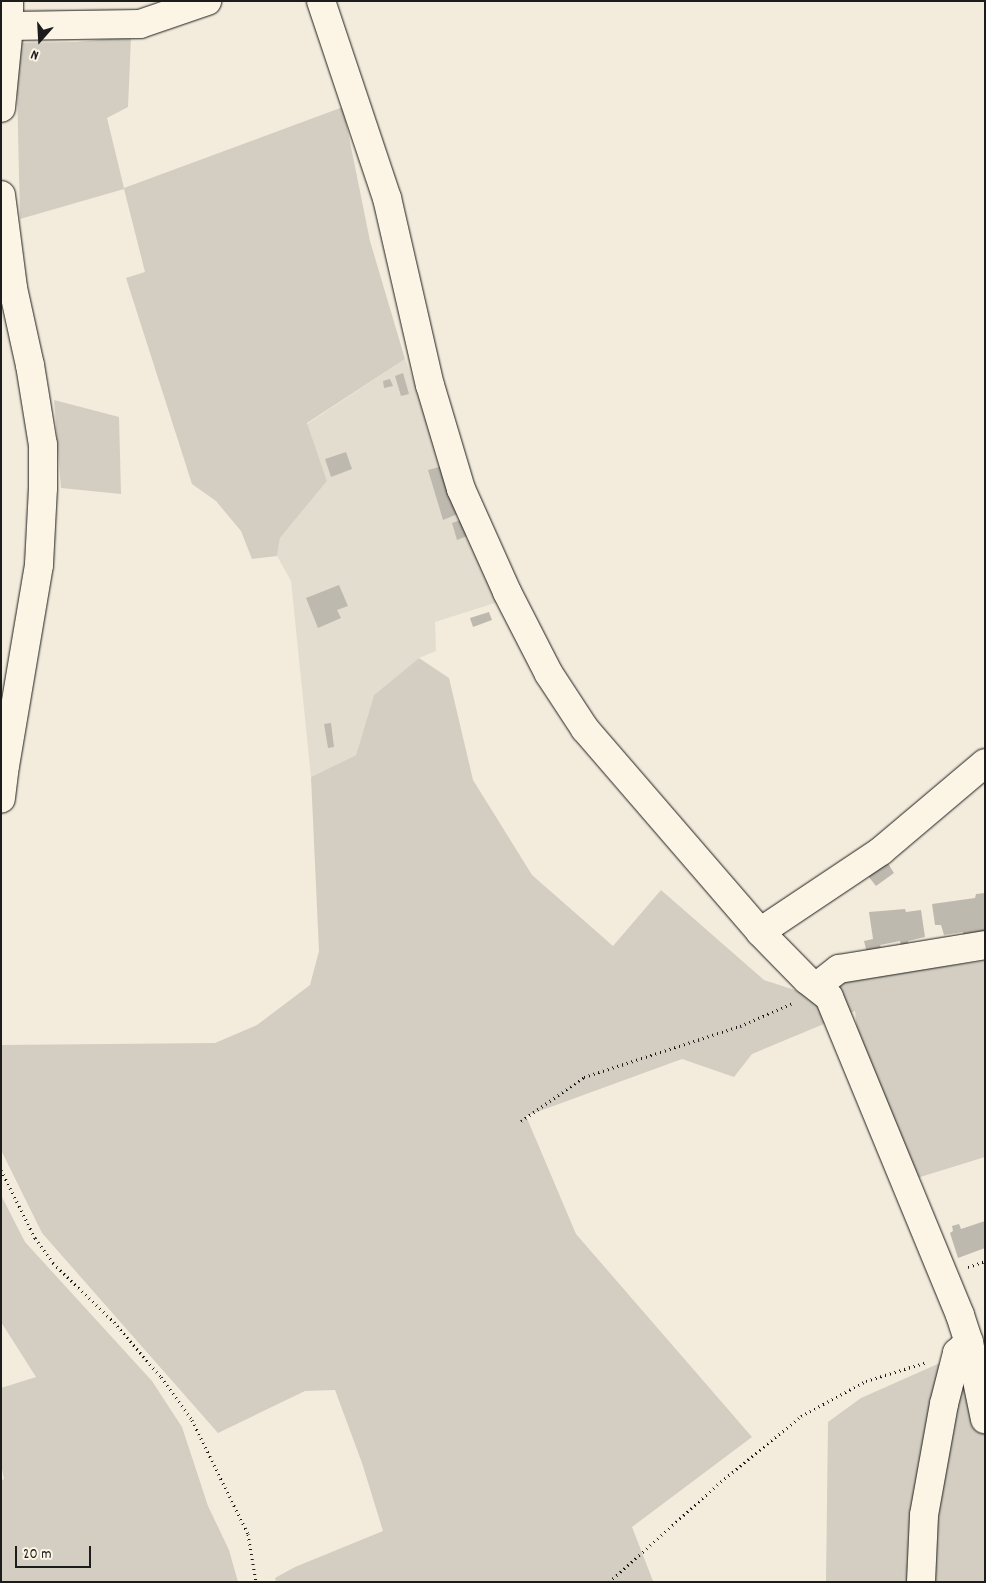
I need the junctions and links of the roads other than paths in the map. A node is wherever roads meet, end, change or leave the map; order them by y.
1 (207, 1) edge
2 (321, 1) edge
3 (9, 14) edge
4 (1, 108) edge
5 (1, 195) edge
6 (9, 304) edge
7 (985, 763) edge
8 (1, 799) edge
9 (760, 932) junction
10 (985, 945) edge
11 (817, 986) junction
12 (963, 1348) junction
13 (985, 1418) edge
14 (921, 1582) edge

1 - 3 street
2 - 9 street
3 - 4 street
5 - 6 street
6 - 8 street
7 - 9 street
9 - 11 street
10 - 11 street
11 - 12 street
12 - 13 street
12 - 14 street

